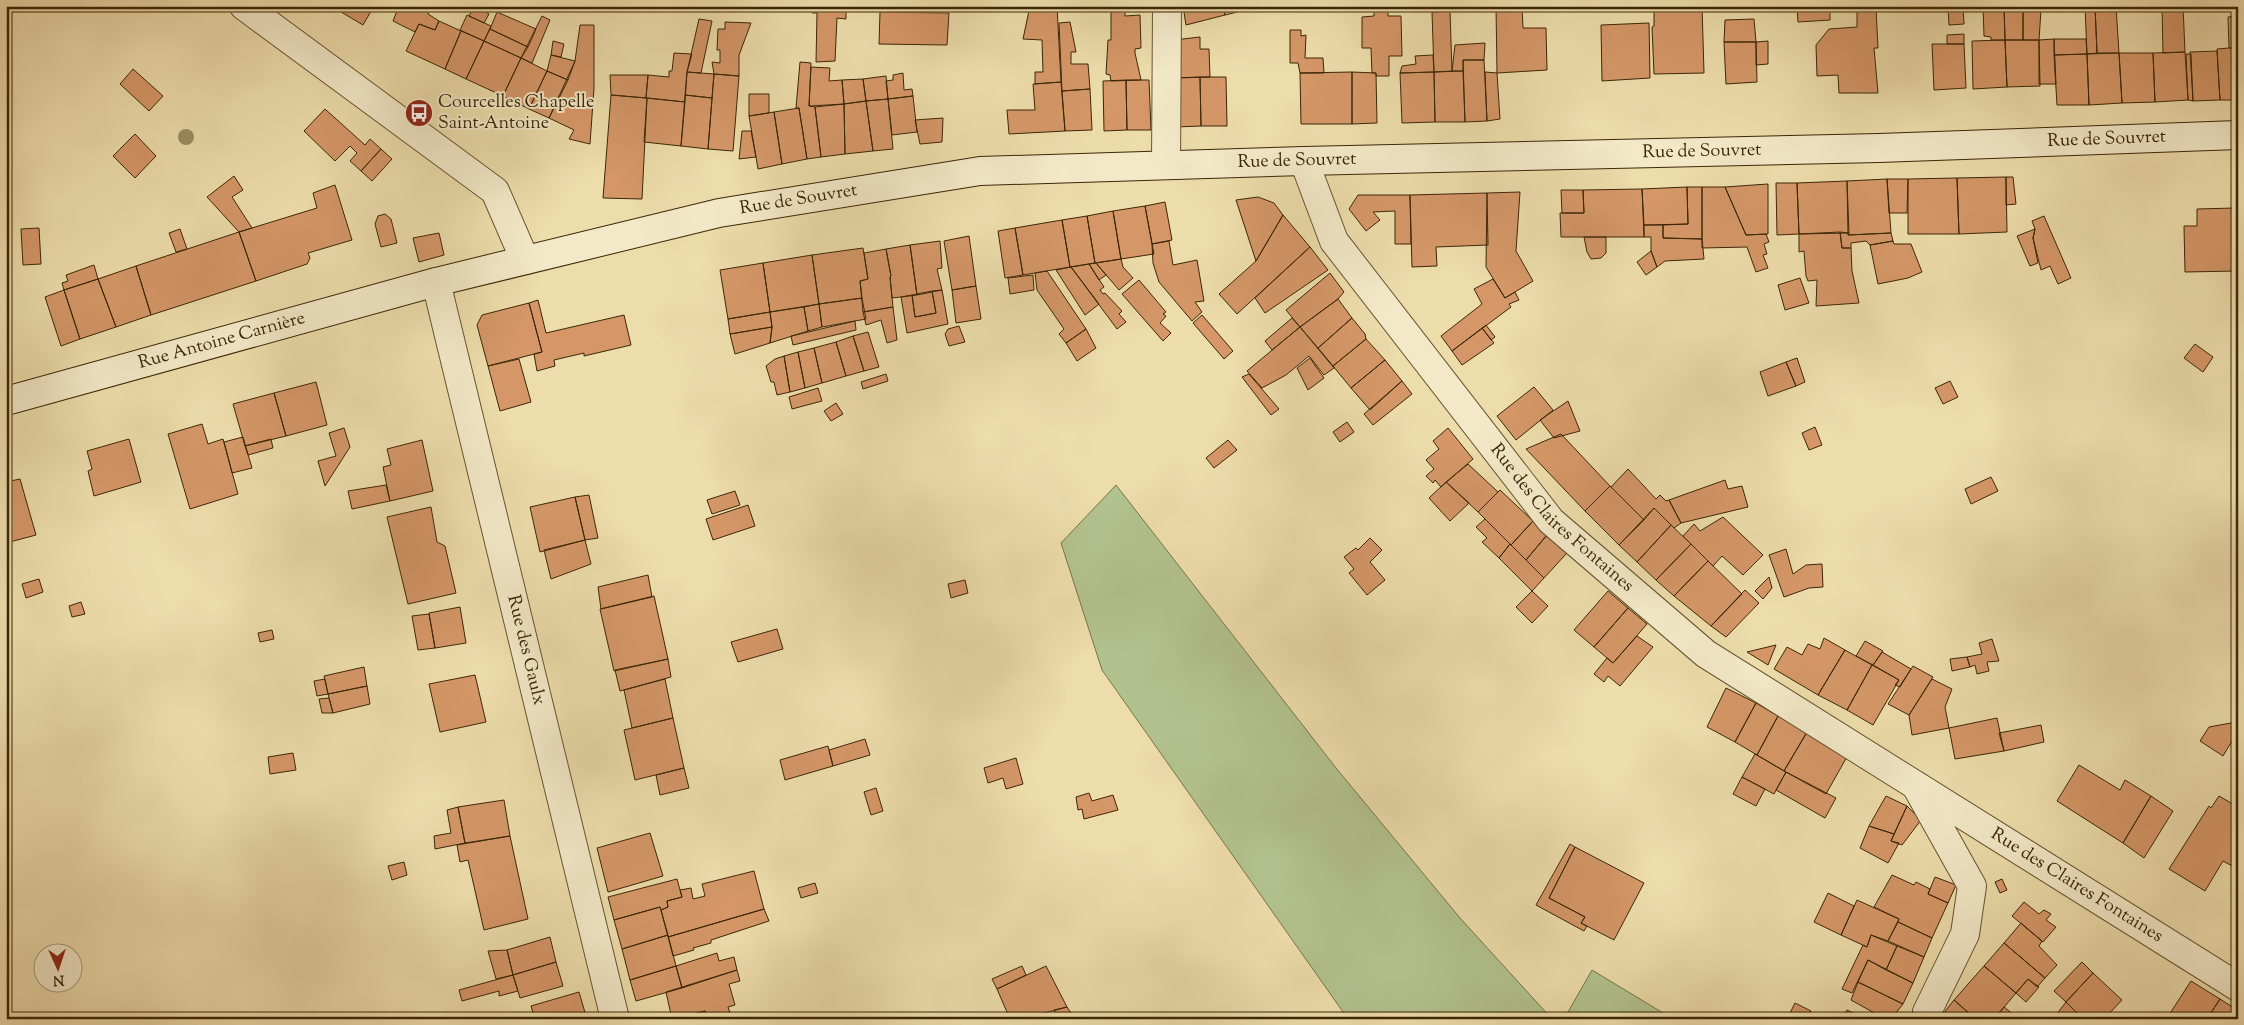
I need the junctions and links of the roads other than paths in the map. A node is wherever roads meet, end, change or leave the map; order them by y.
1 (244, 6) edge
2 (1167, 6) edge
3 (2238, 135) edge
4 (1304, 161) junction
5 (1166, 165) junction
6 (525, 260) junction
7 (436, 282) junction
8 (6, 401) edge
9 (1916, 784) junction
10 (2238, 987) edge
11 (1927, 1012) dead end
12 (615, 1019) edge

1 - 6 street
2 - 5 street
3 - 4 street, Rue de Souvret
4 - 5 street, Rue de Souvret
4 - 9 street, Rue des Claires Fontaines
5 - 6 street, Rue de Souvret
6 - 7 street, Rue de Souvret
7 - 8 street, Rue Antoine Carnière
7 - 12 street, Rue des Gaulx
9 - 10 street, Rue des Claires Fontaines
9 - 11 street, Rue des Claires Fontaines

